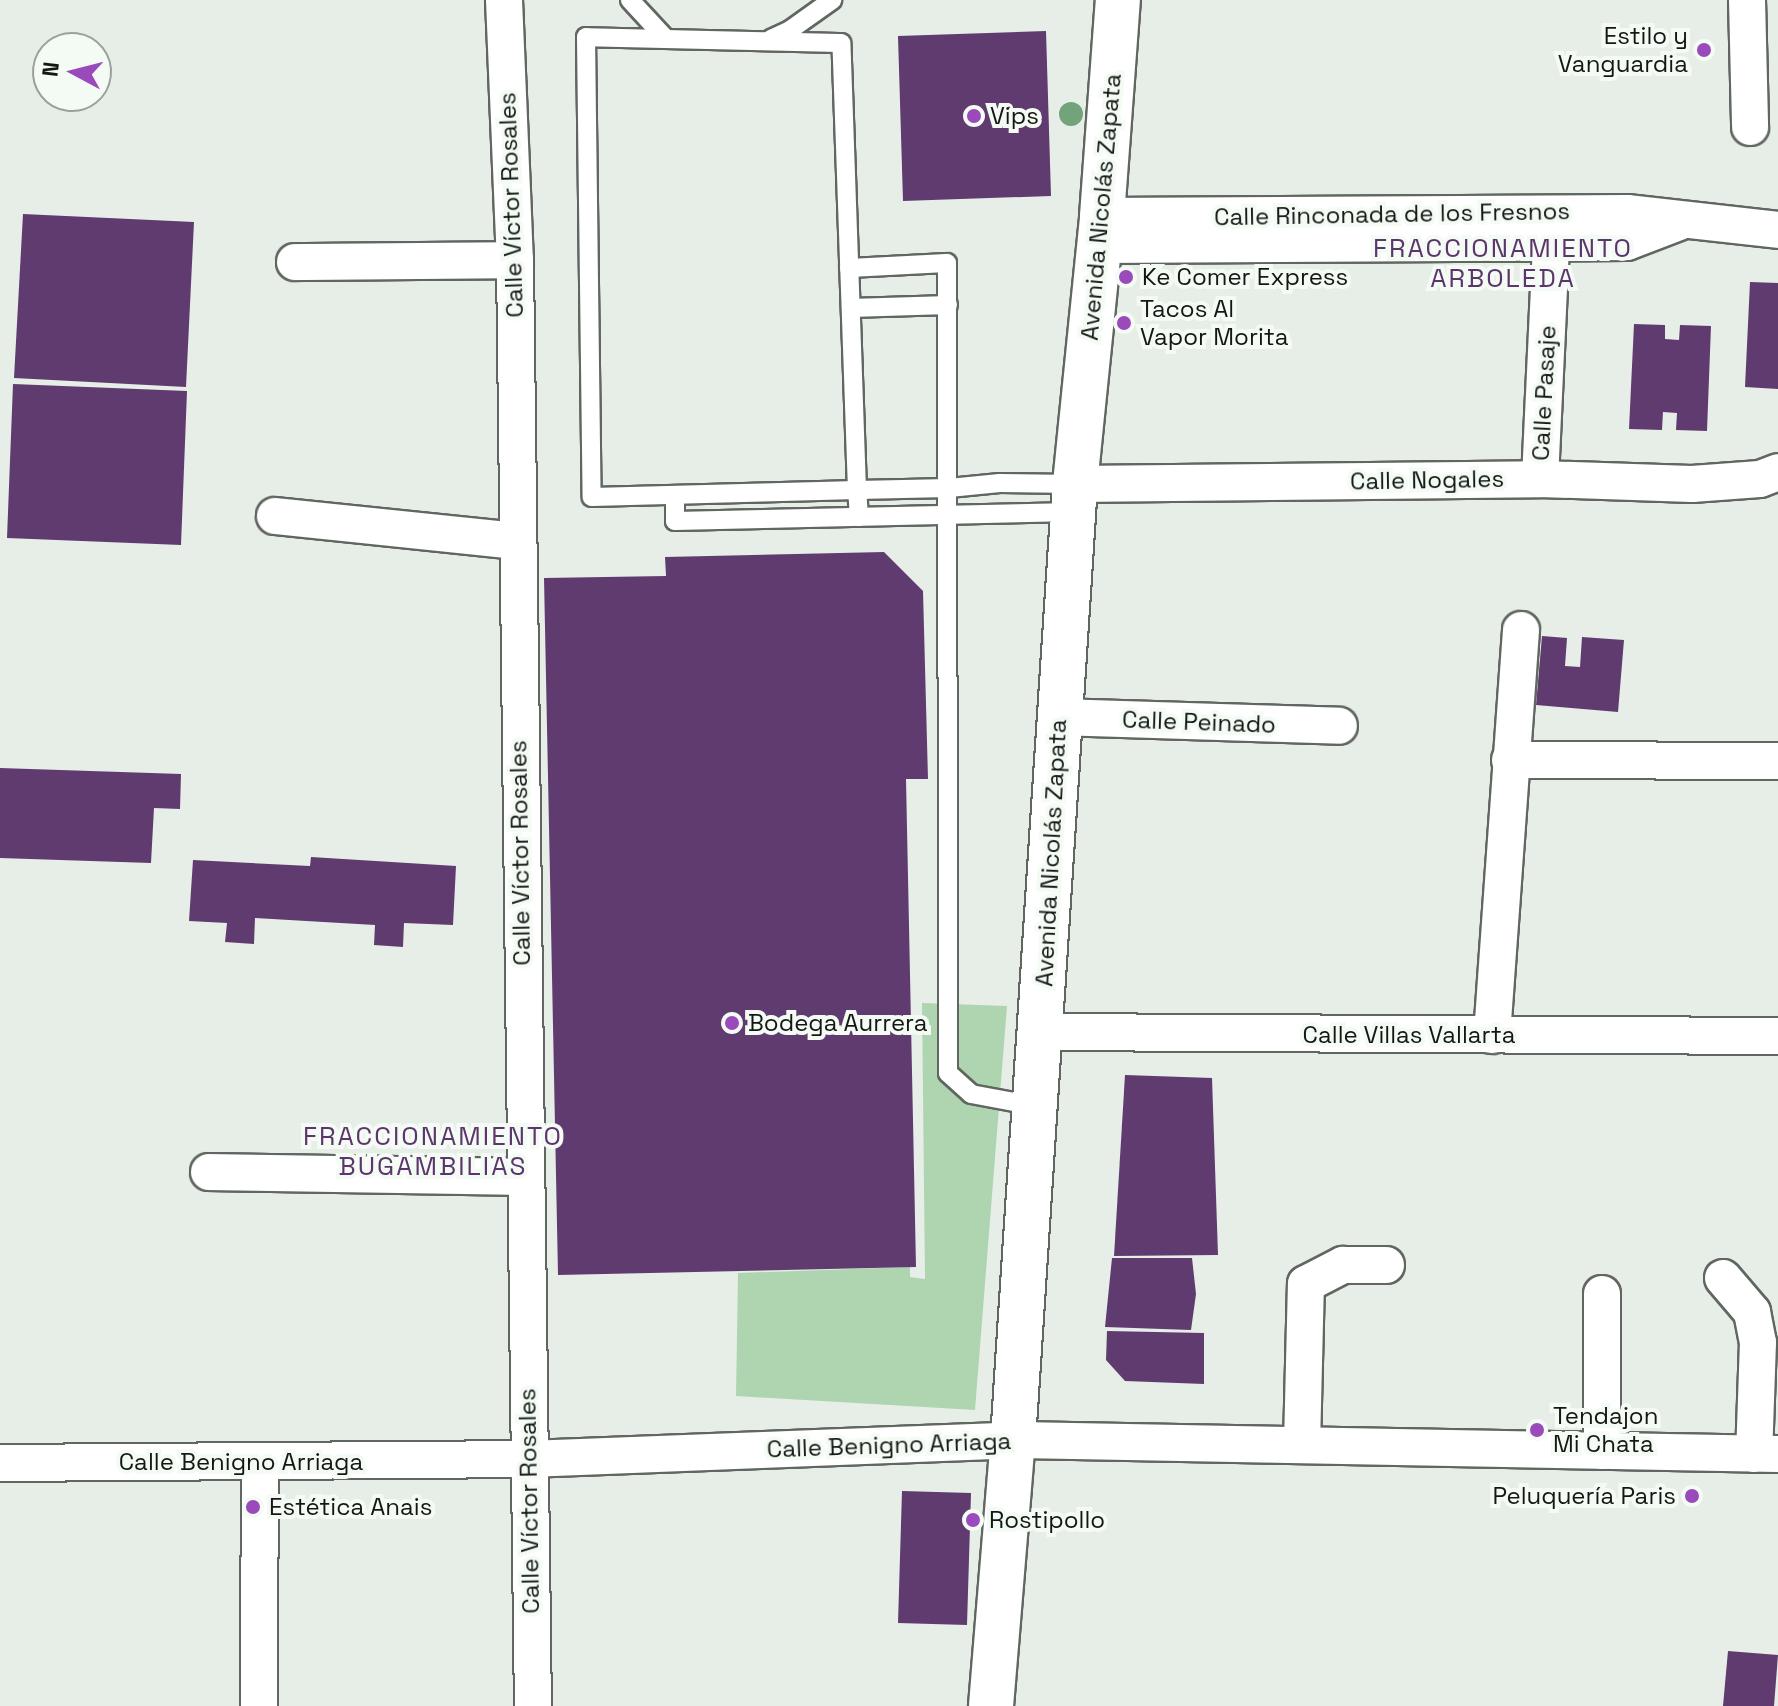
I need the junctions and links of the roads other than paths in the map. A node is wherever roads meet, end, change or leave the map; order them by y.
1 (504, 0) edge
2 (630, 0) edge
3 (832, 0) edge
4 (1118, 0) edge
5 (1747, 0) edge
6 (666, 39) junction
7 (764, 42) junction
8 (1750, 127) dead end
9 (1552, 227) junction
10 (1101, 230) junction
11 (1778, 230) edge
12 (515, 260) junction
13 (295, 262) dead end
14 (849, 268) junction
15 (948, 305) junction
16 (851, 308) junction
17 (1778, 472) edge
18 (1540, 479) junction
19 (949, 488) junction
20 (857, 490) junction
21 (778, 492) junction
22 (675, 495) junction
23 (1074, 498) junction
24 (949, 515) junction
25 (275, 516) dead end
26 (859, 517) junction
27 (781, 519) junction
28 (516, 541) junction
29 (1521, 630) dead end
30 (1059, 717) junction
31 (1339, 726) dead end
32 (1510, 760) junction
33 (1778, 761) edge
34 (1041, 1032) junction
35 (1492, 1035) junction
36 (1778, 1036) edge
37 (1036, 1107) junction
38 (209, 1172) dead end
39 (525, 1177) junction
40 (1386, 1265) dead end
41 (1723, 1278) dead end
42 (1602, 1294) dead end
43 (1013, 1440) junction
44 (1302, 1445) junction
45 (1602, 1451) junction
46 (1766, 1454) edge
47 (528, 1459) junction
48 (260, 1462) junction
49 (0, 1463) edge
50 (259, 1706) edge
51 (533, 1706) edge
52 (991, 1706) edge

1 - 12 street, Calle Víctor Rosales
2 - 6 lane
3 - 7 lane
4 - 10 street, Avenida Nicolás Zapata
5 - 8 street
6 - 7 lane
6 - 22 lane
7 - 14 lane
9 - 10 street, Calle Rinconada de los Fresnos
9 - 11 street, Calle Rinconada de los Fresnos
9 - 18 street, Calle Pasaje
10 - 23 street, Avenida Nicolás Zapata
12 - 13 street
12 - 28 street, Calle Víctor Rosales
14 - 15 lane
14 - 16 lane
15 - 16 lane
15 - 19 lane
16 - 20 lane
17 - 18 street, Calle Nogales
18 - 23 street, Calle Nogales
19 - 20 lane
19 - 23 lane
19 - 24 lane
20 - 21 lane
20 - 26 lane
21 - 22 lane
21 - 27 lane
22 - 27 lane
23 - 24 lane
23 - 30 street, Avenida Nicolás Zapata
24 - 26 lane
24 - 37 lane
25 - 28 street
26 - 27 lane
28 - 39 street, Calle Víctor Rosales
29 - 32 street
30 - 31 street, Calle Peinado
30 - 34 street, Avenida Nicolás Zapata
32 - 33 street
32 - 35 street
34 - 35 street, Calle Villas Vallarta
34 - 37 street, Avenida Nicolás Zapata
35 - 36 street, Calle Villas Vallarta
37 - 43 street, Avenida Nicolás Zapata
38 - 39 street
39 - 47 street, Calle Víctor Rosales
40 - 44 street
41 - 46 street
42 - 45 street
43 - 44 street, Calle Benigno Arriaga
43 - 47 street, Calle Benigno Arriaga
43 - 52 street, Avenida Nicolás Zapata
44 - 45 street, Calle Benigno Arriaga
45 - 46 street, Calle Benigno Arriaga
47 - 48 street, Calle Benigno Arriaga
47 - 51 street, Calle Víctor Rosales
48 - 49 street, Calle Benigno Arriaga
48 - 50 street

